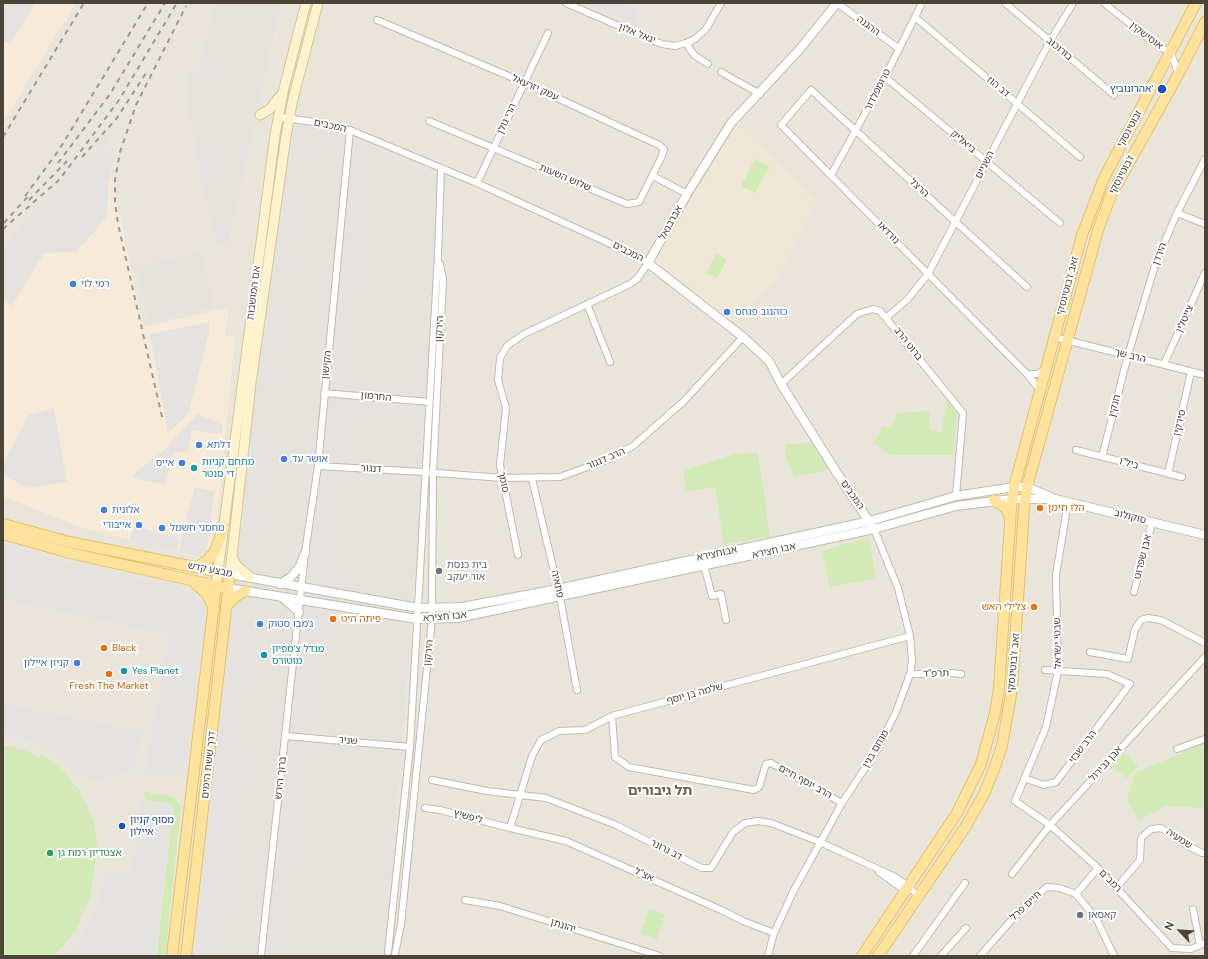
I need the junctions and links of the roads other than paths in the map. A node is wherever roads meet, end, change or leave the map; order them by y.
1 (306, 3) edge
2 (318, 3) edge
3 (566, 3) edge
4 (721, 3) edge
5 (837, 3) edge
6 (922, 3) edge
7 (1005, 3) edge
8 (1104, 3) edge
9 (1196, 3) edge
10 (1071, 4) edge
11 (915, 17) junction
12 (378, 20) dead end
13 (1205, 22) edge
14 (548, 33) dead end
15 (1050, 41) junction
16 (686, 43) junction
17 (898, 48) junction
18 (1171, 53) junction
19 (708, 64) dead end
20 (721, 72) dead end
21 (1178, 75) junction
22 (885, 77) junction
23 (524, 83) junction
24 (284, 88) junction
25 (811, 90) joint
26 (760, 94) junction
27 (1114, 95) dead end
28 (1018, 104) junction
29 (260, 115) dead end
30 (278, 117) junction
31 (289, 119) junction
32 (428, 121) dead end
33 (350, 130) junction
34 (856, 131) junction
35 (494, 147) junction
36 (1080, 157) dead end
37 (1205, 159) edge
38 (986, 162) junction
39 (441, 170) junction
40 (831, 175) junction
41 (653, 176) junction
42 (477, 183) junction
43 (687, 194) junction
44 (1177, 213) junction
45 (956, 221) junction
46 (1060, 223) dead end
47 (1205, 224) edge
48 (1082, 235) joint
49 (438, 255) junction
50 (648, 263) junction
51 (1205, 273) edge
52 (928, 274) junction
53 (1027, 287) dead end
54 (587, 304) junction
55 (887, 317) junction
56 (744, 337) junction
57 (1054, 337) junction
58 (1068, 340) junction
59 (1128, 356) junction
60 (610, 362) dead end
61 (1164, 364) junction
62 (1045, 370) junction
63 (1191, 372) junction
64 (1028, 374) junction
65 (1205, 375) edge
66 (781, 384) junction
67 (1040, 390) junction
68 (324, 393) junction
69 (429, 402) junction
70 (506, 408) joint
71 (1076, 450) dead end
72 (1102, 457) junction
73 (318, 466) junction
74 (424, 472) junction
75 (433, 473) junction
76 (1168, 474) junction
77 (502, 478) junction
78 (1182, 478) dead end
79 (532, 479) junction
80 (1014, 487) junction
81 (1027, 487) junction
82 (956, 496) junction
83 (1025, 498) junction
84 (1012, 499) junction
85 (1055, 499) junction
86 (994, 500) junction
87 (1068, 502) junction
88 (1010, 518) junction
89 (870, 521) junction
90 (1152, 523) junction
91 (3, 524) edge
92 (224, 526) junction
93 (874, 529) junction
94 (3, 534) edge
95 (1205, 535) edge
96 (305, 553) junction
97 (231, 555) junction
98 (518, 555) dead end
99 (702, 557) junction
100 (704, 566) junction
101 (197, 567) junction
102 (218, 572) junction
103 (230, 574) junction
104 (250, 577) junction
105 (196, 583) junction
106 (280, 584) junction
107 (216, 586) junction
108 (302, 587) junction
109 (228, 588) junction
110 (245, 591) junction
111 (1134, 592) dead end
112 (559, 593) junction
113 (283, 597) junction
114 (301, 600) junction
115 (226, 606) junction
116 (214, 608) junction
117 (418, 608) junction
118 (432, 608) junction
119 (299, 612) junction
120 (418, 619) junction
121 (432, 619) junction
122 (726, 620) dead end
123 (910, 636) junction
124 (1205, 643) edge
125 (1090, 652) dead end
126 (1205, 658) edge
127 (1045, 670) dead end
128 (1058, 671) junction
129 (910, 674) junction
130 (961, 674) dead end
131 (577, 690) dead end
132 (612, 716) junction
133 (286, 736) junction
134 (1205, 739) edge
135 (410, 746) junction
136 (1177, 749) dead end
137 (1024, 778) junction
138 (432, 780) dead end
139 (520, 795) junction
140 (1015, 801) joint
141 (842, 803) junction
142 (425, 808) dead end
143 (1050, 826) junction
144 (510, 828) junction
145 (820, 842) junction
146 (1205, 853) edge
147 (1098, 868) junction
148 (1012, 874) dead end
149 (966, 883) dead end
150 (1117, 887) junction
151 (906, 889) junction
152 (1076, 894) junction
153 (919, 897) junction
154 (465, 900) dead end
155 (1193, 909) dead end
156 (966, 928) dead end
157 (774, 933) junction
158 (1203, 944) edge
159 (386, 954) edge
160 (396, 955) edge
161 (172, 956) edge
162 (186, 956) edge
163 (261, 956) edge
164 (660, 956) edge
165 (768, 956) edge
166 (862, 956) edge
167 (878, 956) edge
168 (913, 956) edge
169 (942, 956) edge
170 (980, 956) edge
171 (1114, 956) edge

1 - 24 main road, אם המושבות
2 - 31 main road, אם המושבות
3 - 16 street, יגאל אלון
4 - 16 street, יגאל אלון
5 - 17 street, ההגנה
5 - 26 street, אברבנאל
6 - 11 street, טרומפלדור
7 - 15 street, בורוכוב
8 - 18 street, אוסישקין
9 - 18 main road, זבוטינסקי
10 - 15 street, השניים
11 - 17 street, טרומפלדור
11 - 28 street, דב הוז
12 - 23 street, עמק יזרעאל
13 - 21 main road, ז'בוטינסקי
14 - 23 street, הרי גולן
15 - 27 street, בורוכוב
15 - 28 street, השניים
16 - 19 street
17 - 22 street, טרומפלדור
18 - 21 street, אוסישקין
18 - 48 main road, זבוטינסקי
20 - 26 street
21 - 58 main road, ז'בוטינסקי
22 - 34 street, טרומפלדור
22 - 38 street, ביאליק
23 - 35 street, הרי גולן
23 - 41 street, עמק יזרעאל
24 - 29 main road
24 - 30 main road, אם המושבות
25 - 34 street, הרצל
25 - 40 street, נורדאו
26 - 43 street, אברבנאל
28 - 36 street, דב הוז
28 - 38 street, השניים
30 - 31 street, המכבים
30 - 92 main road, אם המושבות
31 - 33 street, המכבים
31 - 97 main road, אם המושבות
32 - 35 street, שלוש השעות
33 - 39 street, המכבים
33 - 68 street, הקישון
34 - 40 street, טרומפלדור
34 - 45 street, הרצל
35 - 41 street, שלוש השעות
35 - 42 street, הרי גולן
37 - 44 street, הירדן
38 - 45 street, השניים
38 - 46 street, ביאליק
39 - 42 street, המכבים
39 - 49 street, הירקון
40 - 52 street, נורדאו
41 - 43 street
42 - 50 street, המכבים
43 - 50 street, אברבנאל
44 - 47 street
44 - 59 street, הירדן
45 - 52 street, השניים
45 - 53 street, הרצל
48 - 57 main road, זאב ז'בוטינסקי
49 - 69 street, הירקון
49 - 75 street, הירקון
50 - 54 street, אברבנאל
50 - 56 street, המכבים
51 - 61 street, צייטלין
52 - 55 street, השניים
52 - 64 street, נורדאו
54 - 60 street
54 - 70 street, אברבנאל
55 - 66 street, ברוט הרב
55 - 82 street, ברוט הרב
56 - 66 street, המכבים
56 - 79 street, הרב דנגור
57 - 58 street, הרב שך
57 - 62 main road
58 - 59 street, הרב שך
58 - 81 main road, זאב ז'בוטינסקי
59 - 61 street, הרב שך
59 - 72 street, חנקין
61 - 63 street, הרב שך
62 - 64 street
62 - 67 main road
63 - 65 street, הרב שך
63 - 76 street, סירקין
64 - 67 street, נורדאו
66 - 89 street, המכבים
67 - 80 main road
68 - 69 street, החרמון
68 - 73 street, הקישון
69 - 74 street, הירקון
70 - 77 street, סומך
71 - 72 street, ביל"ו
72 - 76 street, ביל"ו
73 - 74 street, דנגור
73 - 96 street, הקישון
74 - 75 street, הרב דנגור
74 - 117 street, הירקון
75 - 77 street, הרב דנגור
75 - 118 street, הירקון
76 - 78 street, ביל"ו
77 - 79 street, הרב דנגור
77 - 98 street, סומך
79 - 112 street, פתאיה
80 - 81 street
80 - 82 street, אבוחצירא
80 - 84 main road, זאב ז'בוטינסקי
81 - 83 main road, זאב ז'בוטינסקי
81 - 85 street, סוקולוב
82 - 89 street, אבוחצירא
83 - 84 street, סוקולוב
83 - 85 street, סוקולוב
83 - 153 main road, זאב ז'בוטינסקי
84 - 86 street, אבו חצירא
84 - 88 main road, זאב ז'בוטינסקי
85 - 87 street, סוקולוב
86 - 88 main road
86 - 93 street, אבו חצירא
87 - 90 street, סוקולוב
87 - 128 street, שבטי ישראל
88 - 151 main road, זאב ז'בוטינסקי
89 - 93 street, המכבים
89 - 99 street, אבוחצירא
90 - 95 street, סוקולוב
90 - 111 street, אבן שפרוט
91 - 101 main road, מבצע קדש
92 - 101 main road
92 - 102 main road, אם המושבות
93 - 100 street, אבו חצירא
93 - 123 street, מנחם בגין
94 - 105 main road, מבצע קדש
96 - 106 street
96 - 108 street, הקישון
97 - 103 main road, אם המושבות
97 - 104 main road
99 - 100 street
99 - 112 street, אבוחצירא
100 - 112 street, אבו חצירא
100 - 122 street
101 - 102 main road, מבצע קדש
102 - 103 main road, מבצע קדש
102 - 107 main road, אם המושבות
103 - 104 street, מבצע קדש
103 - 109 main road, דרך ששת הימים
104 - 106 street, מבצע קדש
105 - 107 main road, מבצע קדש
105 - 116 main road
106 - 108 street, מבצע קדש
107 - 109 main road, מבצע קדש
107 - 116 main road, דרך ששת הימים
108 - 114 street, הקישון
108 - 117 street, מבצע קדש
109 - 110 street, מבצע קדש
109 - 115 main road, דרך ששת הימים
110 - 113 street, מבצע קדש
110 - 115 main road
112 - 118 street, אבוחצירא
112 - 121 street, אבו חצירא
112 - 131 street, פתאיה
113 - 114 street, מבצע קדש
113 - 119 street
114 - 119 street, ברוך הירש
114 - 120 street, מבצע קדש
115 - 162 main road, דרך ששת הימים
116 - 161 main road, דרך ששת הימים
117 - 118 street, אבוחצירא
117 - 120 street, הירקון
118 - 121 street, הירקון
119 - 133 street, ברוך הירש
120 - 121 street, אבו חצירא
120 - 135 street, הירקון
121 - 160 street, הירקון
123 - 129 street, מנחם בגין
123 - 132 street, שלמה בן יוסף
124 - 125 street
126 - 143 street, אבן גבירול
127 - 128 street
128 - 137 street, שבטי ישראל
128 - 137 street, הרב שבזי
129 - 130 street, תרפ"ד
129 - 141 street, מנחם בגין
132 - 139 street, שלמה בן יוסף
132 - 141 street, הרב יוסף חיים
133 - 135 street, שניר
133 - 163 street, ברוך הירש
134 - 136 street
135 - 159 street, הירקון
137 - 140 street, שבטי ישראל
138 - 139 street, דב גרונר
139 - 144 street, שלמה בן יוסף
139 - 145 street, דב גרונר
140 - 143 street, רמב"ם
141 - 145 street, מנחם בגין
142 - 144 street, ליפשיץ
143 - 147 street, רמב"ם
143 - 148 street, אבן גבירול
144 - 157 street, אצ"ל
145 - 151 street, דב גרונר
145 - 157 street, מנחם בגין
146 - 150 street, שמעיה
147 - 150 street, רמב"ם
147 - 152 street
149 - 168 street
150 - 158 street, רמב"ם
151 - 153 street, דב גרונר
151 - 166 main road, זאב ז'בוטינסקי
152 - 170 street, חיים פרל
152 - 171 street
153 - 167 main road, זאב ז'בוטינסקי
154 - 164 street, יהונתן
155 - 158 street
156 - 169 street
157 - 165 street, מנחם בגין
159 - 160 street

